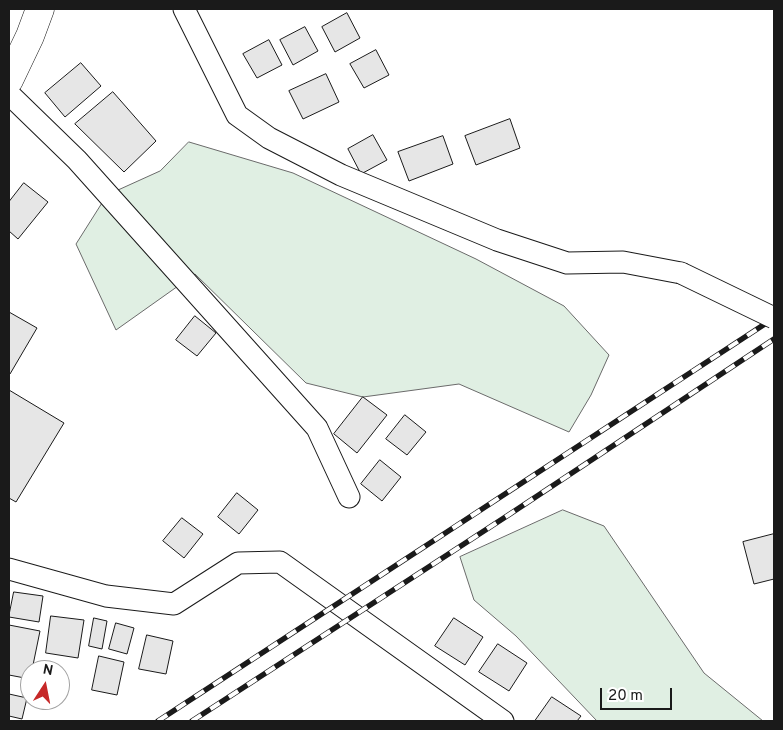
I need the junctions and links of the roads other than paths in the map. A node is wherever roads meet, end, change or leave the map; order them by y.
1 (40, 9) edge
2 (184, 9) edge
3 (9, 80) edge
4 (9, 94) edge
5 (774, 318) edge
6 (349, 497) dead end
7 (9, 569) edge
8 (504, 721) edge

1 - 3 highway
2 - 5 street, bridge
4 - 6 street
7 - 8 street

